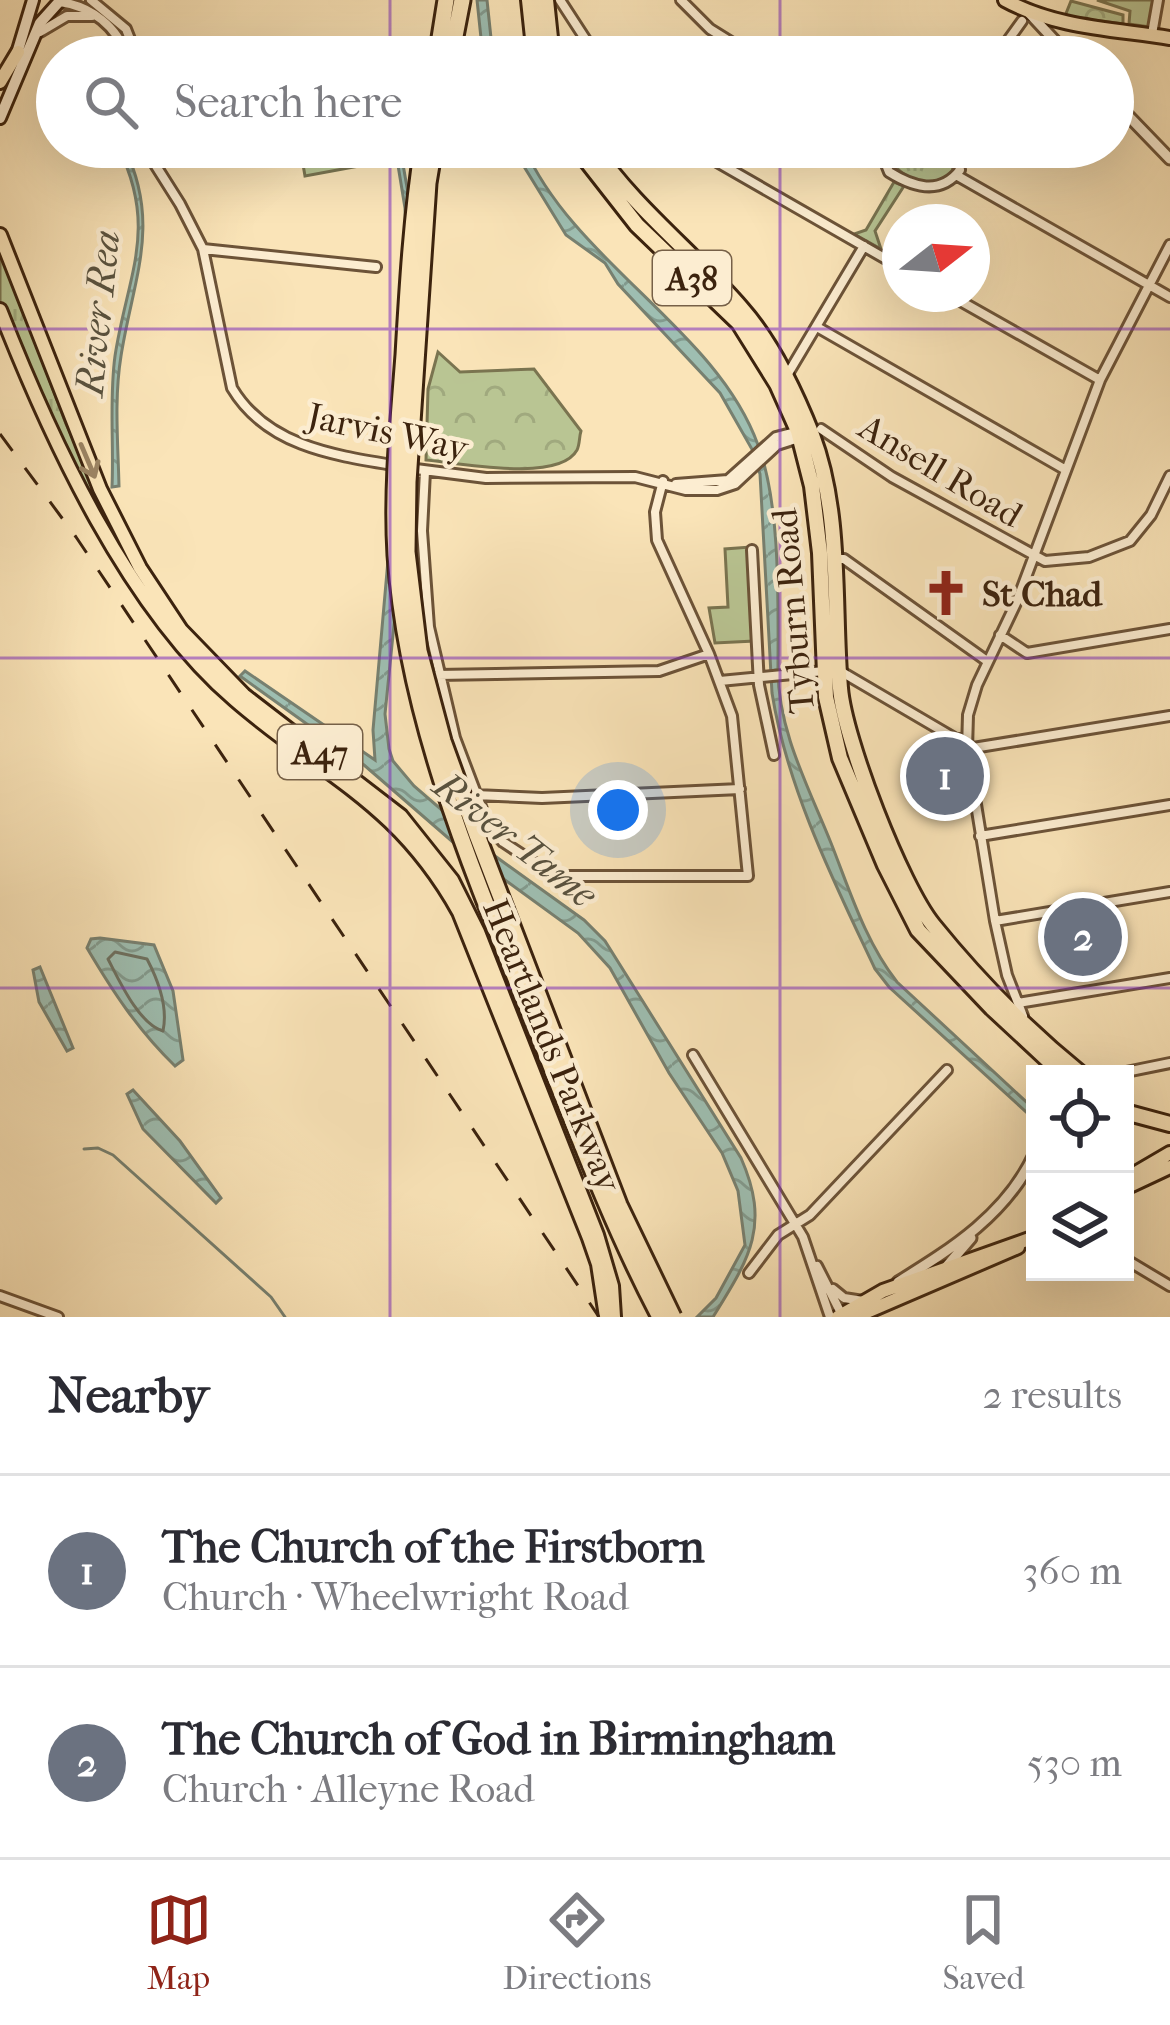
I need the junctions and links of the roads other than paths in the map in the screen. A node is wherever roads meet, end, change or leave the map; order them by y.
1 (32, 0) edge
2 (44, 0) edge
3 (92, 0) edge
4 (101, 0) edge
5 (446, 0) edge
6 (462, 0) edge
7 (532, 0) edge
8 (546, 0) edge
9 (560, 0) edge
10 (681, 0) edge
11 (1005, 0) edge
12 (1158, 0) edge
13 (61, 2) edge
14 (103, 14) junction
15 (1026, 17) junction
16 (1152, 35) junction
17 (35, 36) junction
18 (118, 36) edge
19 (129, 36) edge
20 (440, 36) edge
21 (455, 36) edge
22 (536, 36) edge
23 (550, 36) edge
24 (584, 36) edge
25 (721, 36) edge
26 (1012, 36) edge
27 (1047, 36) edge
28 (1170, 38) edge
29 (18, 52) junction
30 (0, 82) edge
31 (0, 96) edge
32 (0, 118) edge
33 (1134, 122) edge
34 (1170, 159) edge
35 (157, 168) edge
36 (421, 168) edge
37 (432, 168) edge
38 (592, 168) edge
39 (610, 168) edge
40 (728, 168) edge
41 (887, 168) edge
42 (960, 168) edge
43 (956, 175) junction
44 (0, 235) edge
45 (1170, 244) edge
46 (864, 246) junction
47 (203, 249) junction
48 (882, 256) edge
49 (376, 267) dead end
50 (1148, 284) junction
51 (1170, 297) edge
52 (0, 310) edge
53 (980, 312) edge
54 (817, 327) junction
55 (786, 376) junction
56 (1100, 380) junction
57 (793, 435) junction
58 (1066, 470) junction
59 (425, 471) junction
60 (1170, 476) edge
61 (663, 481) junction
62 (752, 550) dead end
63 (1032, 557) junction
64 (833, 559) junction
65 (1170, 629) edge
66 (1000, 635) junction
67 (709, 653) junction
68 (987, 661) junction
69 (831, 671) junction
70 (438, 675) junction
71 (763, 678) junction
72 (720, 681) junction
73 (1170, 716) edge
74 (966, 744) junction
75 (774, 755) dead end
76 (740, 789) junction
77 (475, 795) junction
78 (1170, 805) edge
79 (980, 836) junction
80 (1170, 892) edge
81 (995, 921) junction
82 (1170, 978) edge
83 (1002, 983) junction
84 (1013, 1003) junction
85 (1029, 1025) junction
86 (1038, 1051) junction
87 (693, 1055) dead end
88 (1170, 1063) edge
89 (1053, 1065) edge
90 (1056, 1065) edge
91 (1071, 1065) edge
92 (947, 1070) dead end
93 (1134, 1070) edge
94 (1134, 1110) edge
95 (1170, 1120) edge
96 (1170, 1153) edge
97 (1170, 1167) edge
98 (1026, 1169) edge
99 (795, 1223) junction
100 (978, 1229) junction
101 (1026, 1240) edge
102 (968, 1242) junction
103 (1026, 1242) edge
104 (978, 1256) junction
105 (813, 1260) junction
106 (1134, 1264) edge
107 (749, 1274) dead end
108 (937, 1274) junction
109 (828, 1284) junction
110 (1170, 1286) edge
111 (608, 1287) junction
112 (918, 1290) junction
113 (883, 1291) junction
114 (0, 1296) edge
115 (863, 1300) junction
116 (841, 1316) edge
117 (58, 1317) edge
118 (610, 1317) edge
119 (660, 1317) edge
120 (674, 1317) edge

1 - 29 main road
2 - 13 main road
3 - 14 street
4 - 14 street
5 - 20 highway
6 - 21 highway
7 - 22 highway
8 - 23 highway
9 - 24 street
10 - 25 street
11 - 15 main road
12 - 16 street
13 - 14 street
13 - 17 main road
14 - 17 street
14 - 18 street
14 - 19 street
15 - 16 main road
15 - 26 street
15 - 27 street
16 - 28 main road
17 - 32 main road
29 - 30 main road
29 - 31 main road
33 - 34 street
35 - 47 street, Jarvis Way
36 - 119 highway, bridge
37 - 120 highway, bridge
38 - 57 highway, Tyburn Road / A38
39 - 55 highway, Tyburn Road / A38
40 - 46 street
41 - 43 street
42 - 43 street
43 - 50 street
44 -> 111 main road, Heartlands Parkway / A47
45 - 50 street
46 - 48 street
46 - 54 street
47 - 49 street
47 - 59 street, Jarvis Way, bridge
50 - 51 street
50 - 56 street
52 - 111 main road, Heartlands Parkway / A47
53 - 56 street
54 - 55 street
54 - 58 street
55 - 57 highway, Tyburn Road / A38
56 - 58 street
57 - 61 street, Jarvis Way
57 - 63 street, Ansell Road
57 - 64 highway, Tyburn Road / A38
57 - 69 highway, Tyburn Road / A38
58 - 63 street
59 - 61 street, Jarvis Way
59 - 70 street
60 - 63 street
61 - 67 street
62 - 71 street
63 - 66 street
64 - 68 street
64 - 69 highway, Tyburn Road / A38
65 - 66 street
66 - 68 street
67 - 70 street
67 - 72 street
68 - 74 street
69 - 71 street
69 - 74 street
69 - 83 highway, Tyburn Road / A38
69 - 86 highway, Tyburn Road / A38
70 - 77 street
71 - 72 street
71 - 75 street
72 - 76 street
73 - 74 street
74 - 79 street
76 - 77 street
76 - 77 street
78 - 79 street
79 - 81 street
80 - 81 street
81 - 83 street
82 - 84 street
83 - 84 highway, Tyburn Road / A38
84 - 85 highway, Tyburn Road / A38
84 - 86 highway
85 - 90 highway
85 - 91 highway, Tyburn Road / A38
86 - 89 highway, Tyburn Road / A38
87 - 99 street
88 - 93 street
92 - 99 street
94 - 95 highway
96 - 97 main road
98 - 100 street
99 - 105 street
99 - 107 street
100 - 102 street
100 - 113 street
101 - 104 main road
102 - 104 street
102 - 108 street
103 - 112 main road
104 - 108 main road
105 - 109 street
105 - 116 street
106 - 110 street
108 - 112 street
108 - 113 main road
109 - 115 street
109 - 116 street
111 - 118 main road, Heartlands Parkway / A47
112 - 116 main road
113 - 115 main road
114 - 117 street
115 - 116 main road

